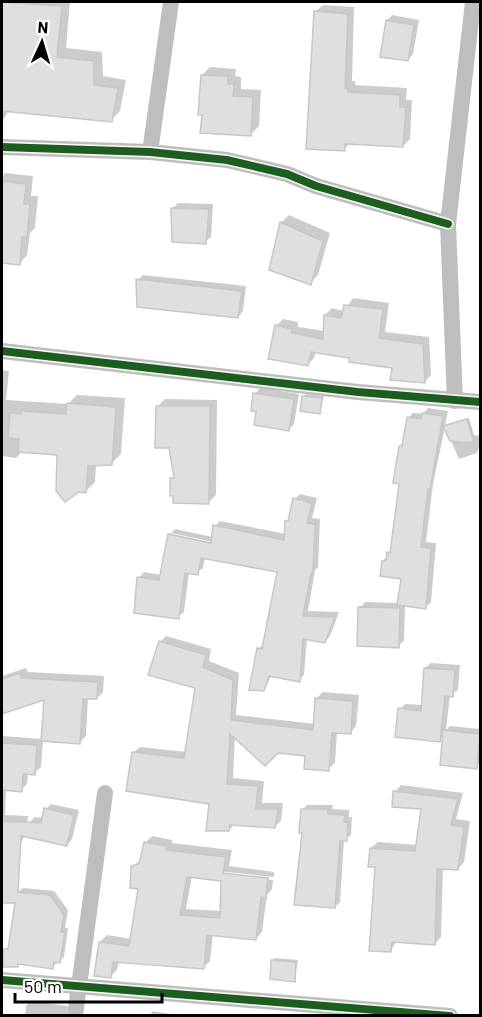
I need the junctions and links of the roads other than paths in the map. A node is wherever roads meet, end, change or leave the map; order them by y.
1 (171, 2) edge
2 (473, 2) edge
3 (2, 147) edge
4 (150, 152) junction
5 (448, 224) junction
6 (2, 351) edge
7 (455, 400) junction
8 (480, 402) edge
9 (105, 793) dead end
10 (2, 980) edge
11 (81, 986) junction
12 (75, 1016) edge
13 (450, 1016) edge

1 - 4 street
2 - 5 street
3 - 4 street
4 - 5 street
5 - 7 street
6 - 7 street
7 - 8 street
9 - 11 street
10 - 11 street
11 - 12 street
11 - 13 street

